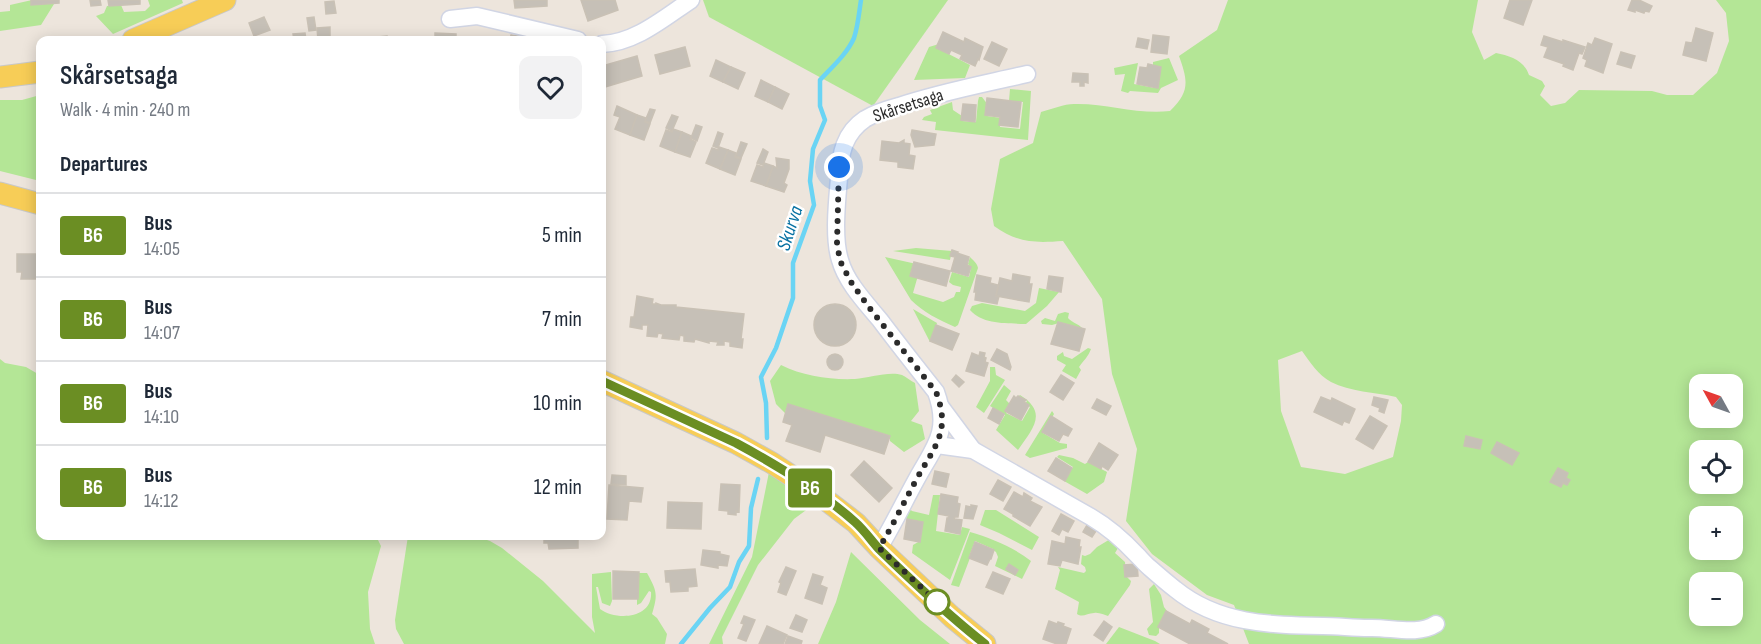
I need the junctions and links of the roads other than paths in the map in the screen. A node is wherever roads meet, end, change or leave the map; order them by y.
1 (225, 0) edge
2 (691, 0) edge
3 (450, 19) dead end
4 (142, 36) edge
5 (561, 36) edge
6 (606, 44) edge
7 (36, 72) edge
8 (1027, 74) dead end
9 (0, 77) edge
10 (0, 193) edge
11 (36, 203) edge
12 (606, 383) edge
13 (941, 407) junction
14 (937, 445) junction
15 (973, 450) junction
16 (879, 548) junction
17 (1436, 624) dead end
18 (985, 644) edge

1 - 4 main road
2 - 6 street
3 - 5 street
7 - 9 main road
8 - 13 street, Skårsetsaga
10 - 11 main road
12 - 16 main road
13 - 14 street
13 - 15 street, Skårsetsaga
14 - 15 street, Skårsetsaga
14 - 16 street
15 - 17 street, Skårsetsaga
16 - 18 main road

